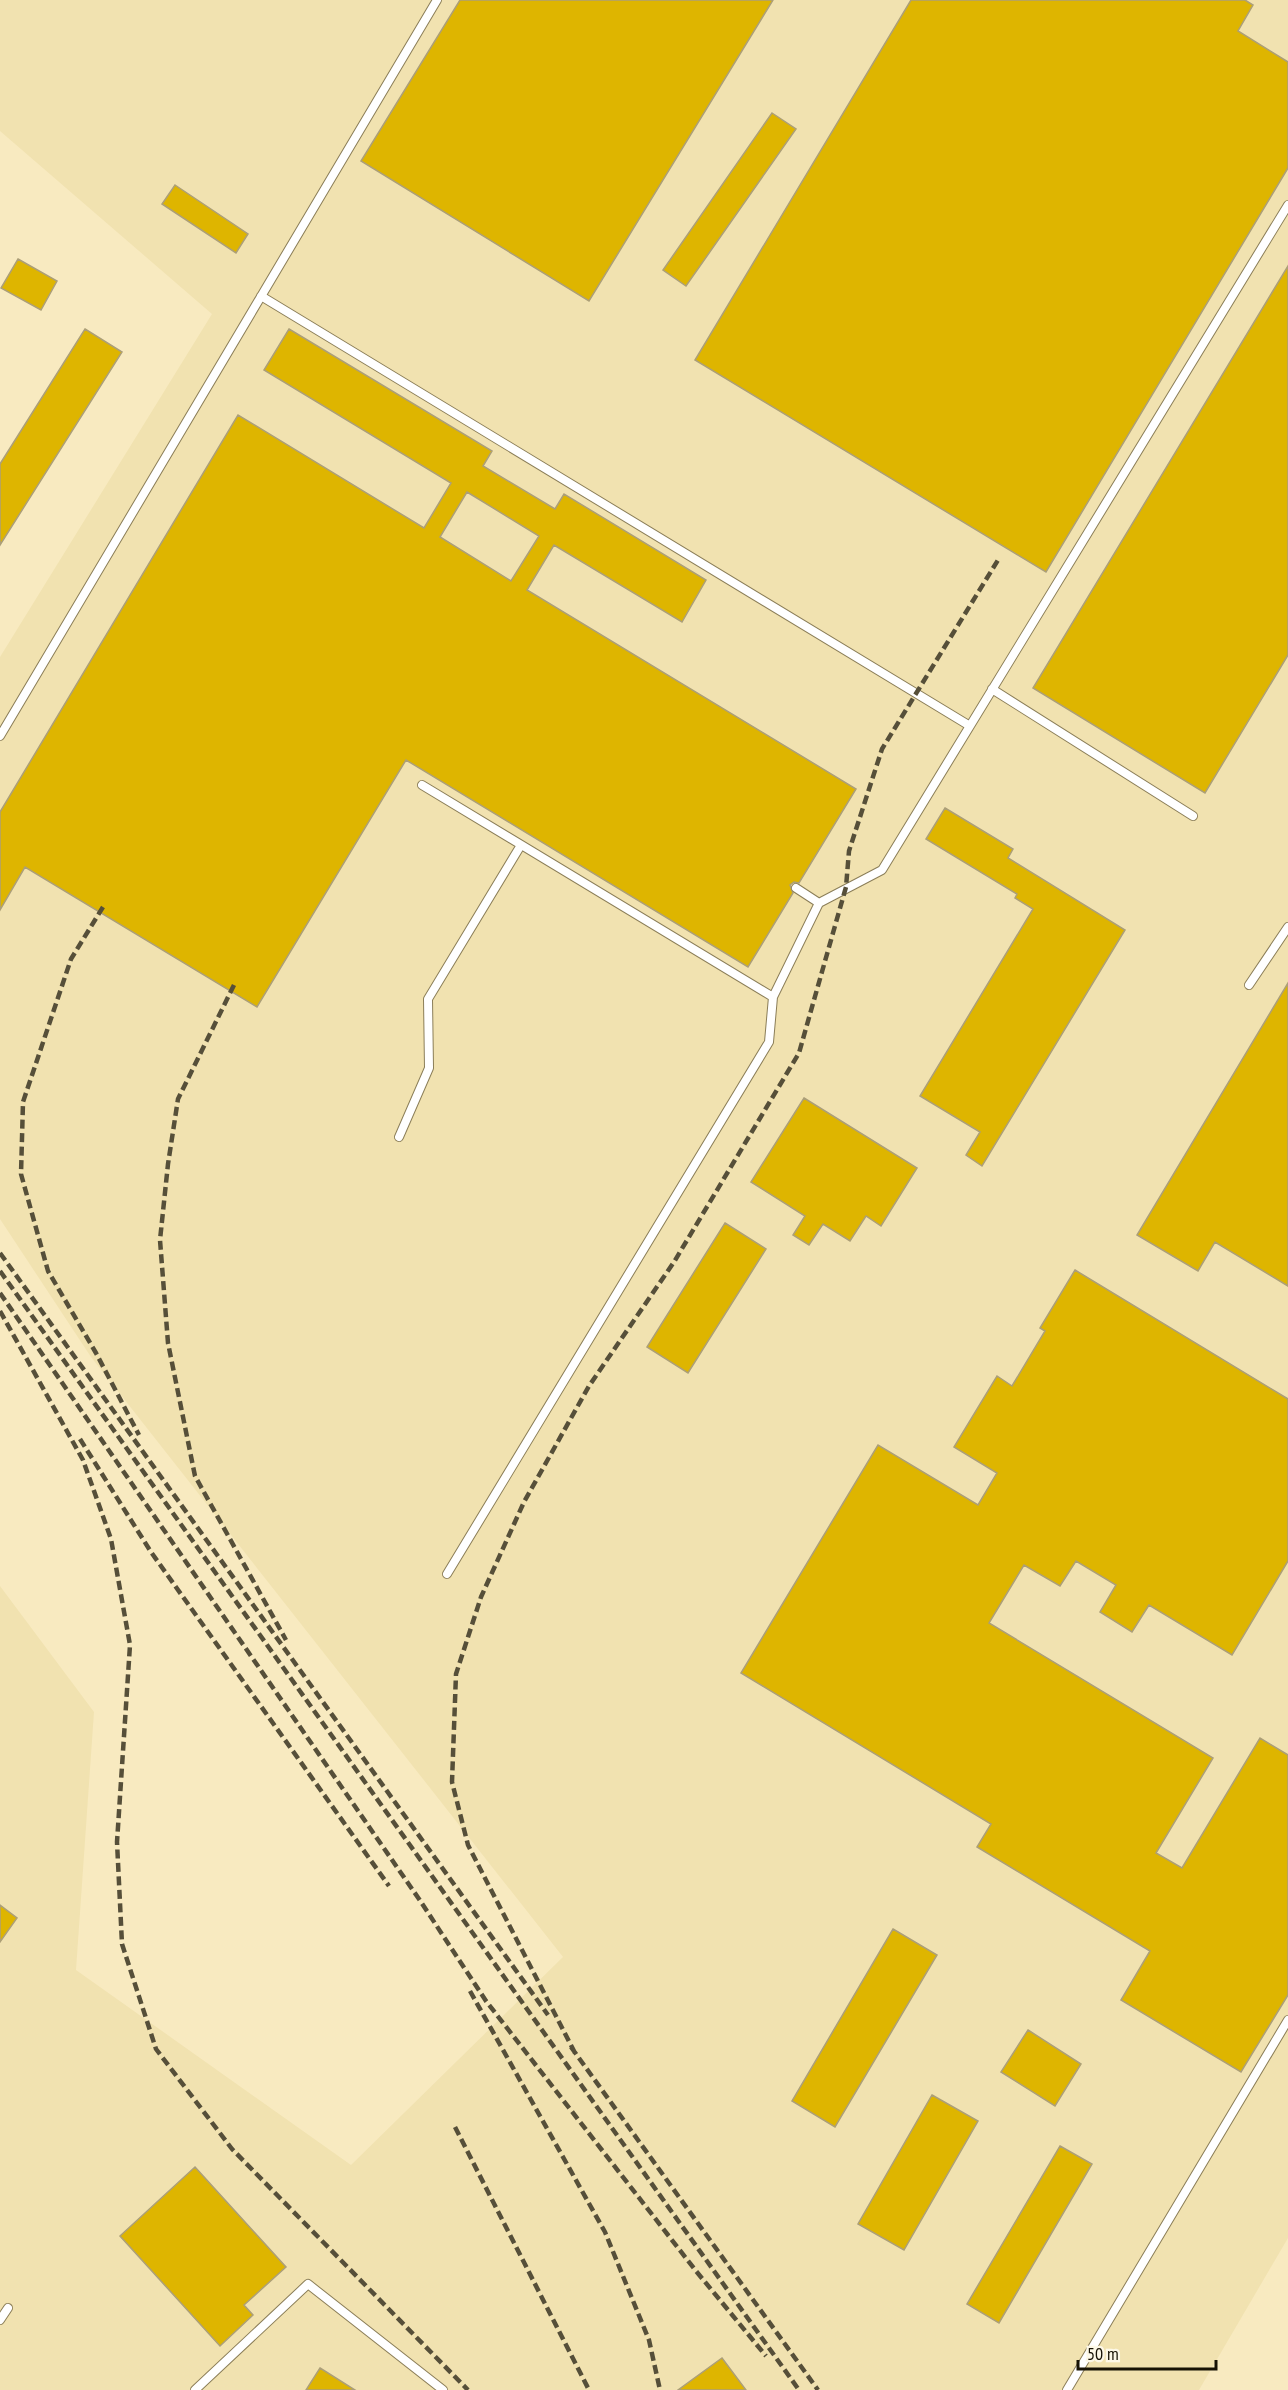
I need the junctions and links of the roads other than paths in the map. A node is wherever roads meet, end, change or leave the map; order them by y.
1 (437, 0) edge
2 (1288, 205) edge
3 (261, 296) junction
4 (992, 689) junction
5 (970, 726) junction
6 (0, 736) edge
7 (422, 785) dead end
8 (1193, 816) dead end
9 (521, 845) junction
10 (796, 888) dead end
11 (819, 903) junction
12 (1288, 927) edge
13 (1249, 986) dead end
14 (773, 997) junction
15 (399, 1137) dead end
16 (447, 1574) dead end
17 (1288, 2020) edge
18 (8, 2308) dead end
19 (0, 2320) edge
20 (195, 2390) edge
21 (443, 2390) edge
22 (1067, 2390) edge

1 - 3 lane
2 - 4 lane
3 - 5 lane
3 - 6 lane
4 - 5 lane
4 - 8 lane
5 - 11 lane
7 - 9 lane
9 - 14 lane
9 - 15 lane
10 - 11 lane
11 - 14 lane
12 - 13 lane
14 - 16 lane
17 - 22 lane
18 - 19 lane
20 - 21 lane

